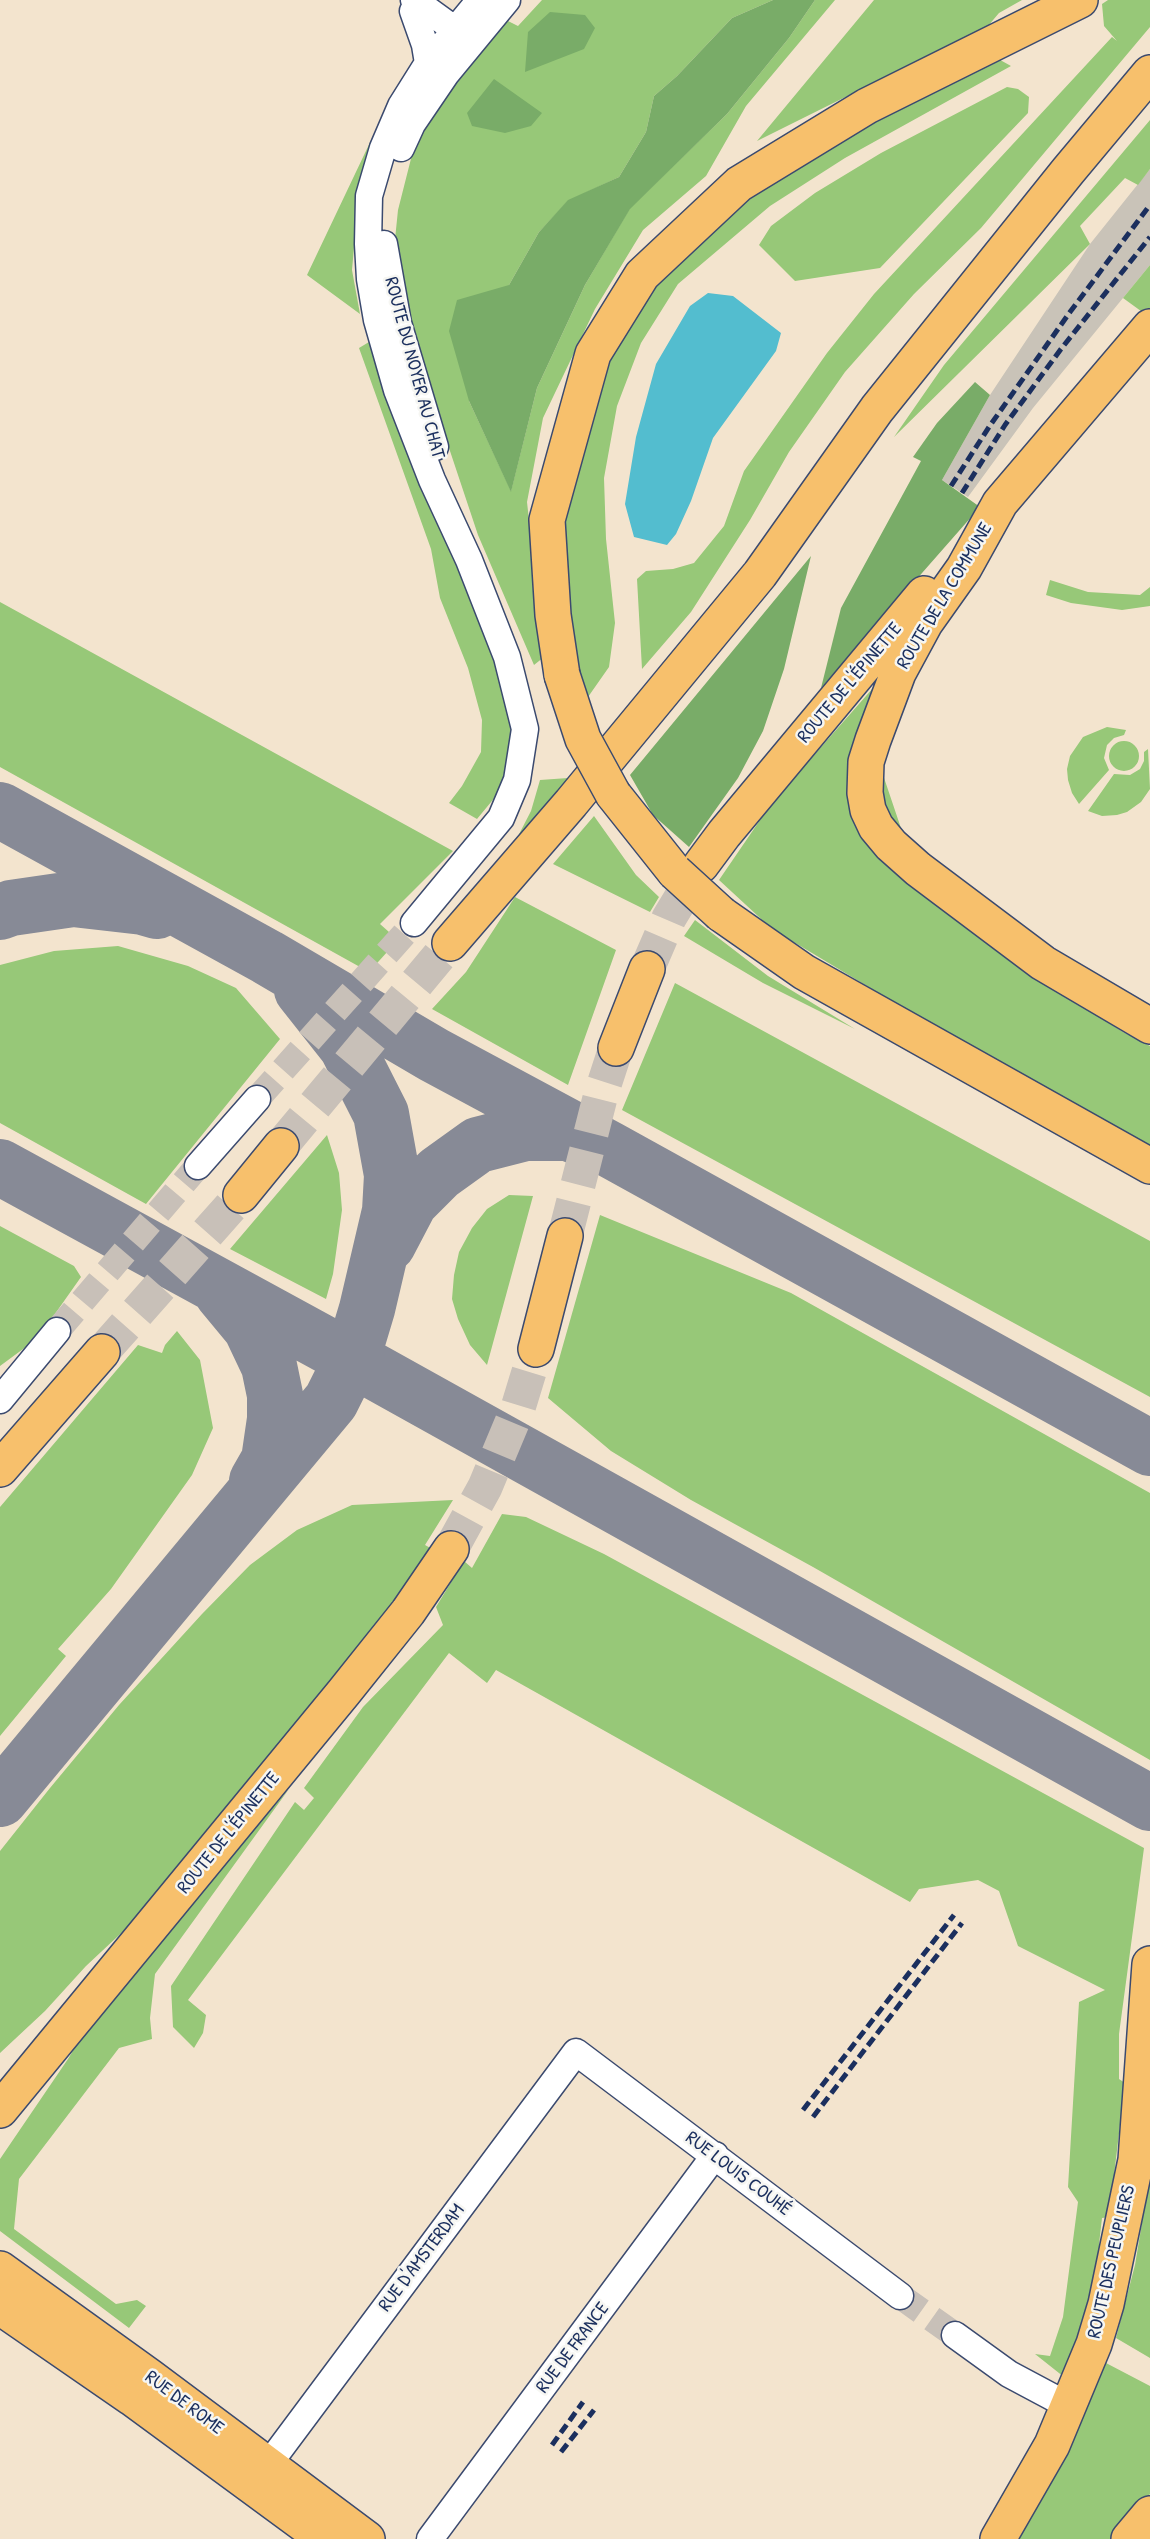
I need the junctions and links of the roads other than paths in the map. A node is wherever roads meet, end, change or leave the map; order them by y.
1 (480, 0) edge
2 (507, 0) edge
3 (1080, 0) edge
4 (410, 4) edge
5 (459, 35) junction
6 (428, 63) junction
7 (1150, 73) edge
8 (1150, 327) edge
9 (1000, 503) junction
10 (469, 559) junction
11 (688, 869) junction
12 (414, 923) tunnel mouth
13 (450, 943) tunnel mouth
14 (647, 969) tunnel mouth
15 (1150, 1026) edge
16 (616, 1048) tunnel mouth
17 (257, 1099) tunnel mouth
18 (281, 1146) tunnel mouth
19 (198, 1166) tunnel mouth
20 (1150, 1166) edge
21 (241, 1195) tunnel mouth
22 (565, 1236) tunnel mouth
23 (536, 1349) tunnel mouth
24 (102, 1352) tunnel mouth
25 (0, 1376) edge
26 (0, 1399) edge
27 (0, 1469) edge
28 (451, 1549) tunnel mouth
29 (1150, 1964) edge
30 (576, 2052) joint
31 (0, 2110) edge
32 (715, 2155) junction
33 (0, 2269) edge
34 (900, 2296) tunnel mouth
35 (0, 2307) edge
36 (955, 2335) tunnel mouth
37 (1069, 2406) junction
38 (268, 2465) junction
39 (1150, 2514) edge
40 (324, 2539) edge
41 (367, 2539) edge
42 (430, 2539) edge
43 (998, 2539) edge
44 (1129, 2539) edge

1 - 5 street, ROUTE DU NOYER AU CHAT
2 - 5 street, ROUTE DU NOYER AU CHAT
3 - 11 main road, bridge
4 - 5 street
4 - 6 street
5 - 6 street, ROUTE DU NOYER AU CHAT
5 - 10 street, ROUTE DU NOYER AU CHAT
6 - 10 street, ROUTE DU NOYER AU CHAT
7 - 13 main road
8 - 9 main road, ROUTE DE LA COMMUNE
9 - 11 main road, ROUTE DE L'ÉPINETTE
9 - 15 main road, ROUTE DE LA COMMUNE
10 - 12 street, ROUTE DU NOYER AU CHAT
11 - 20 main road, bridge
14 - 16 main road
17 - 19 street
18 - 21 main road
22 - 23 main road
24 - 27 main road
25 - 26 street
28 - 31 main road, ROUTE DE L'ÉPINETTE
29 - 37 main road, ROUTE DES PEUPLIERS
30 - 32 street, RUE LOUIS COUHÉ
30 - 38 street, RUE D'AMSTERDAM
32 - 34 street, RUE LOUIS COUHÉ
32 - 42 street, RUE DE FRANCE
33 - 38 main road, RUE DE ROME
35 - 40 main road, RUE DE ROME
36 - 37 street
37 - 43 main road, ROUTE DES PEUPLIERS
38 - 41 main road, RUE DE ROME
39 - 44 main road

